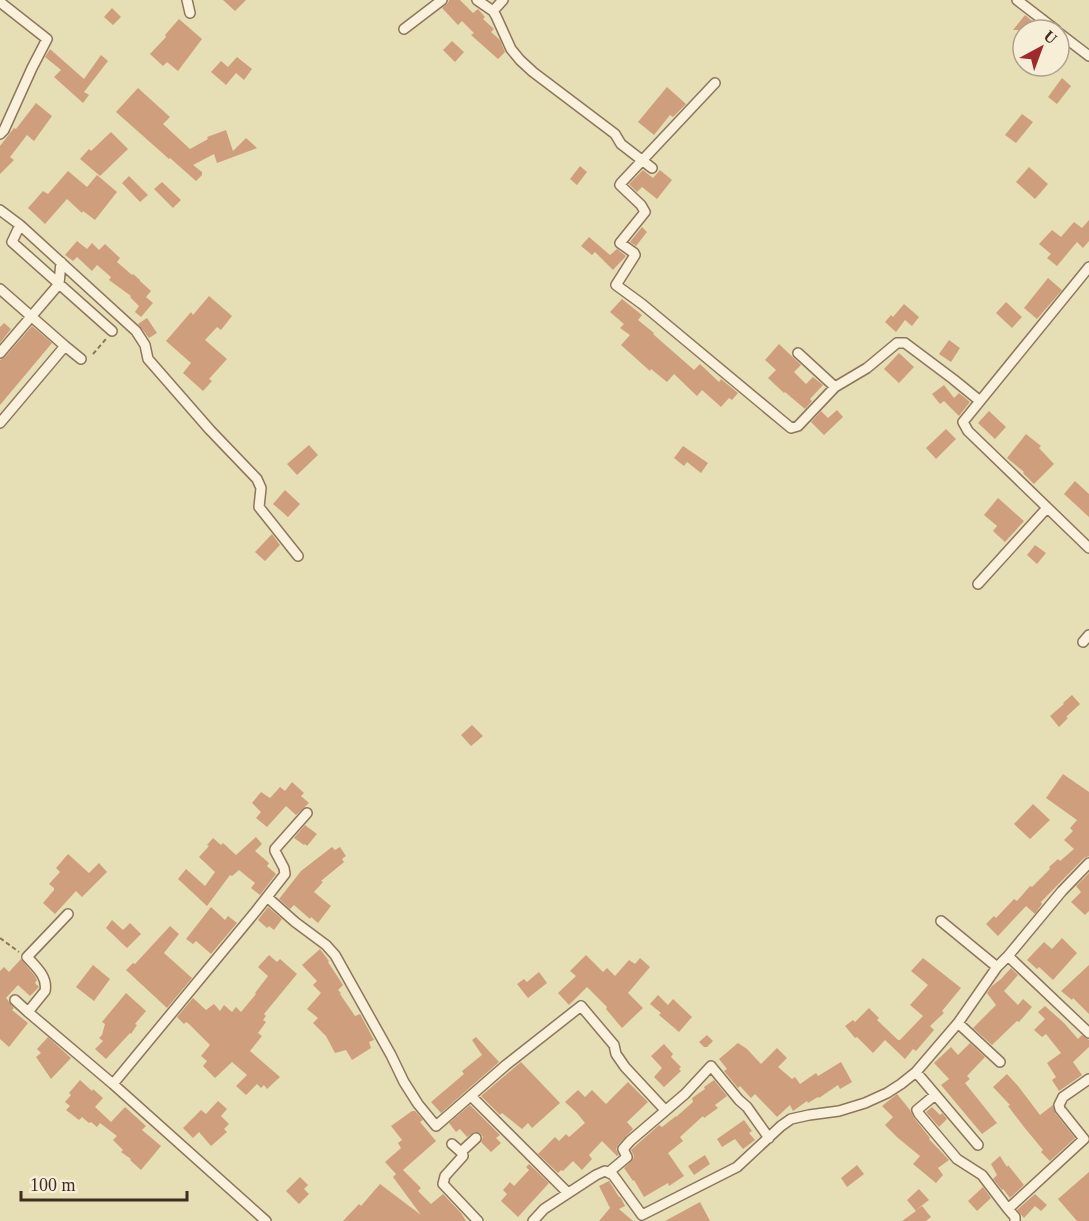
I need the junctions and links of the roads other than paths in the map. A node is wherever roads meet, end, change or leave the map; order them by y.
1 (187, 0) edge
2 (442, 0) edge
3 (477, 0) edge
4 (503, 0) edge
5 (1017, 0) edge
6 (0, 2) edge
7 (493, 12) junction
8 (190, 13) dead end
9 (1040, 18) edge
10 (404, 29) dead end
11 (1071, 42) edge
12 (1089, 56) edge
13 (715, 83) dead end
14 (0, 134) edge
15 (642, 161) junction
16 (652, 168) dead end
17 (0, 210) edge
18 (20, 225) junction
19 (61, 262) junction
20 (1089, 267) edge
21 (59, 284) junction
22 (0, 289) edge
23 (32, 316) junction
24 (112, 331) dead end
25 (65, 346) junction
26 (0, 352) edge
27 (798, 353) dead end
28 (81, 359) dead end
29 (835, 387) junction
30 (980, 401) junction
31 (0, 423) edge
32 (1047, 508) junction
33 (1089, 548) edge
34 (298, 556) dead end
35 (978, 584) dead end
36 (308, 813) dead end
37 (1089, 863) edge
38 (267, 897) junction
39 (68, 914) dead end
40 (941, 921) dead end
41 (1008, 956) junction
42 (997, 967) junction
43 (15, 1000) dead end
44 (28, 1012) junction
45 (958, 1023) junction
46 (1089, 1033) edge
47 (1000, 1062) dead end
48 (916, 1072) junction
49 (1089, 1079) edge
50 (113, 1084) junction
51 (935, 1095) junction
52 (471, 1096) junction
53 (665, 1110) junction
54 (477, 1138) dead end
55 (769, 1138) junction
56 (453, 1144) dead end
57 (978, 1145) dead end
58 (462, 1151) junction
59 (609, 1172) junction
60 (568, 1193) junction
61 (1008, 1209) junction
62 (639, 1218) edge
63 (266, 1221) edge
64 (478, 1221) edge
65 (533, 1221) edge
66 (1015, 1221) edge

1 - 8 street
2 - 10 street
3 - 7 street
4 - 7 street
5 - 9 street
6 - 14 street
7 - 15 street
11 - 12 street
13 - 15 street
15 - 16 street
15 - 29 street
17 - 18 street
18 - 19 street
18 - 21 street
19 - 21 street
19 - 34 street
20 - 30 street
21 - 23 street
21 - 24 street
22 - 23 street
23 - 25 street
23 - 26 street
25 - 28 street
25 - 31 street
27 - 29 street
29 - 30 street
30 - 32 street
32 - 33 street
32 - 35 street
36 - 38 street
37 - 41 street
38 - 50 street
38 - 52 street
39 - 44 street
40 - 42 street
41 - 42 street
41 - 46 street
42 - 45 street
43 - 44 street
44 - 50 street
45 - 47 street
45 - 48 street
48 - 51 street
48 - 55 street
49 - 61 street
50 - 63 street
51 - 57 street
51 - 61 street
52 - 53 street
52 - 60 street
53 - 55 street
53 - 59 street
54 - 58 street
55 - 62 street
56 - 58 street
58 - 64 street
59 - 60 street
59 - 62 street
60 - 65 street
61 - 66 street

